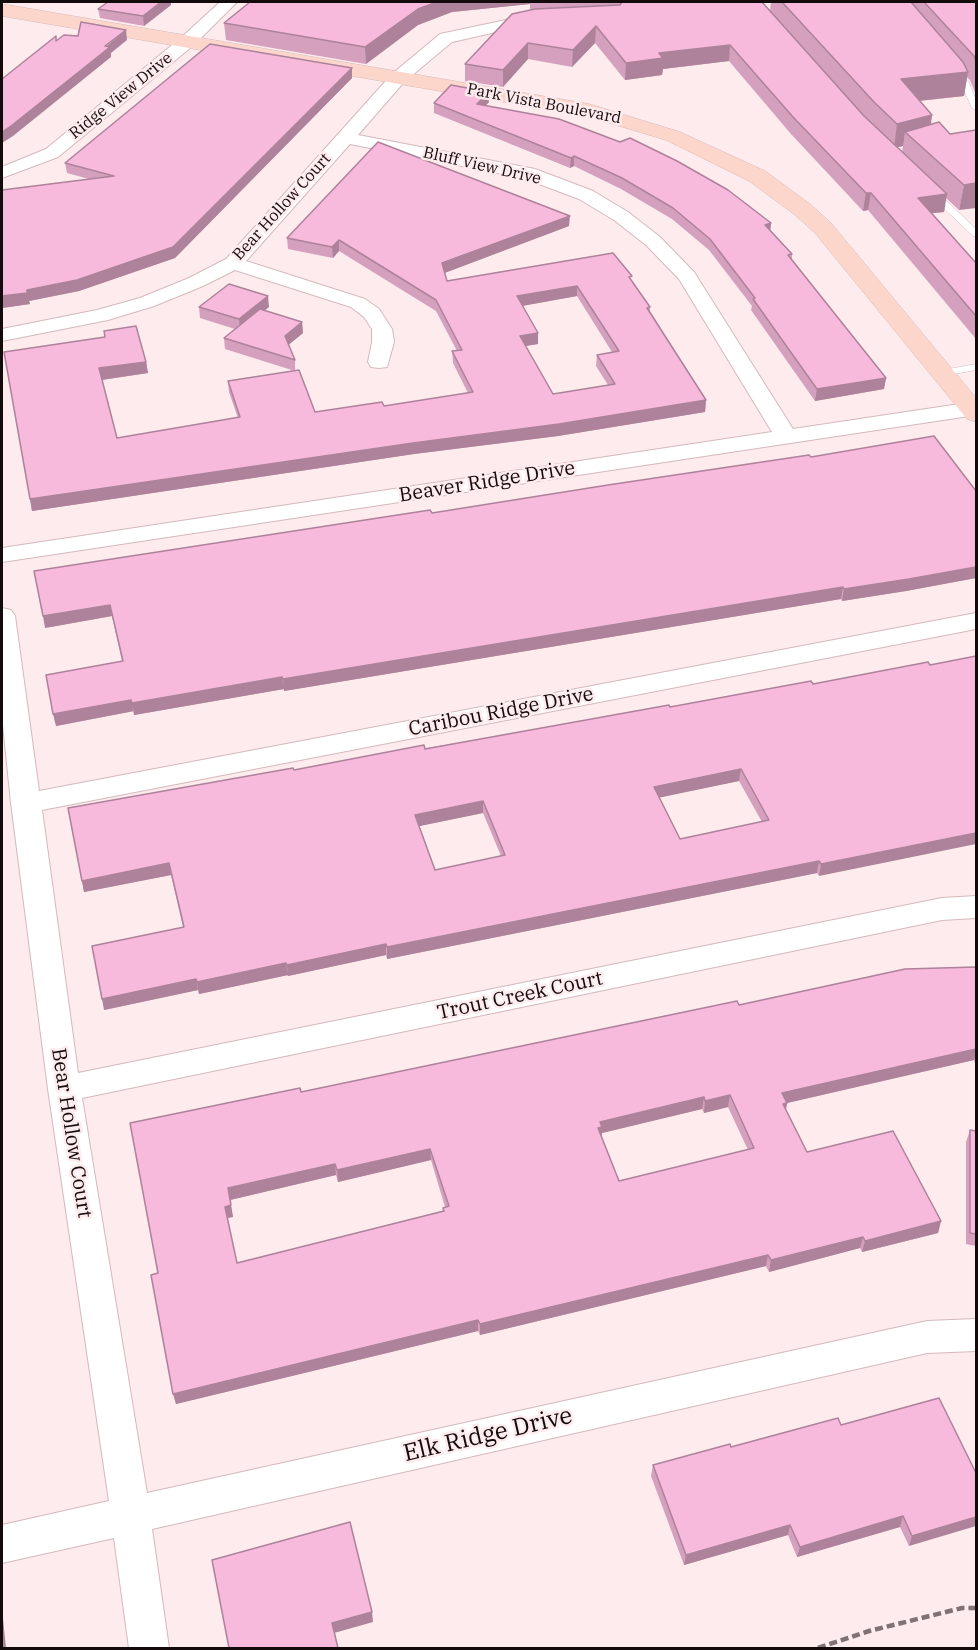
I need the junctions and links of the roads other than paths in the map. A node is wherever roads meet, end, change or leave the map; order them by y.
1 (230, 2) edge
2 (2, 10) edge
3 (556, 18) edge
4 (189, 40) junction
5 (951, 66) edge
6 (398, 78) junction
7 (976, 108) edge
8 (345, 138) junction
9 (2, 173) edge
10 (923, 184) edge
11 (975, 230) edge
12 (233, 263) junction
13 (2, 335) edge
14 (379, 362) dead end
15 (976, 367) edge
16 (943, 373) junction
17 (975, 412) edge
18 (786, 437) junction
19 (2, 555) edge
20 (2, 616) edge
21 (976, 621) edge
22 (25, 803) junction
23 (976, 907) edge
24 (64, 1089) junction
25 (976, 1335) edge
26 (131, 1515) junction
27 (2, 1544) edge
28 (149, 1648) edge

1 - 4 street, Ridge View Drive
2 - 4 street, Park Vista Boulevard
3 - 6 street, Bear Hollow Court
4 - 6 street, Park Vista Boulevard
4 - 9 street, Ridge View Drive
5 - 7 lane
6 - 8 street, Bear Hollow Court
6 - 16 street, Park Vista Boulevard
8 - 12 street, Bear Hollow Court
8 - 18 street, Bluff View Drive
10 - 11 lane
12 - 13 street, Bear Hollow Court
12 - 14 street
15 - 16 lane
16 - 17 street, Park Vista Boulevard
17 - 18 street, Beaver Ridge Drive
18 - 19 street, Beaver Ridge Drive
20 - 22 street, Bear Hollow Court
21 - 22 street, Caribou Ridge Drive
22 - 24 street, Bear Hollow Court
23 - 24 street, Trout Creek Court
24 - 26 street, Bear Hollow Court
25 - 26 street, Elk Ridge Drive
26 - 27 street, Elk Ridge Drive
26 - 28 street, Bear Hollow Court

